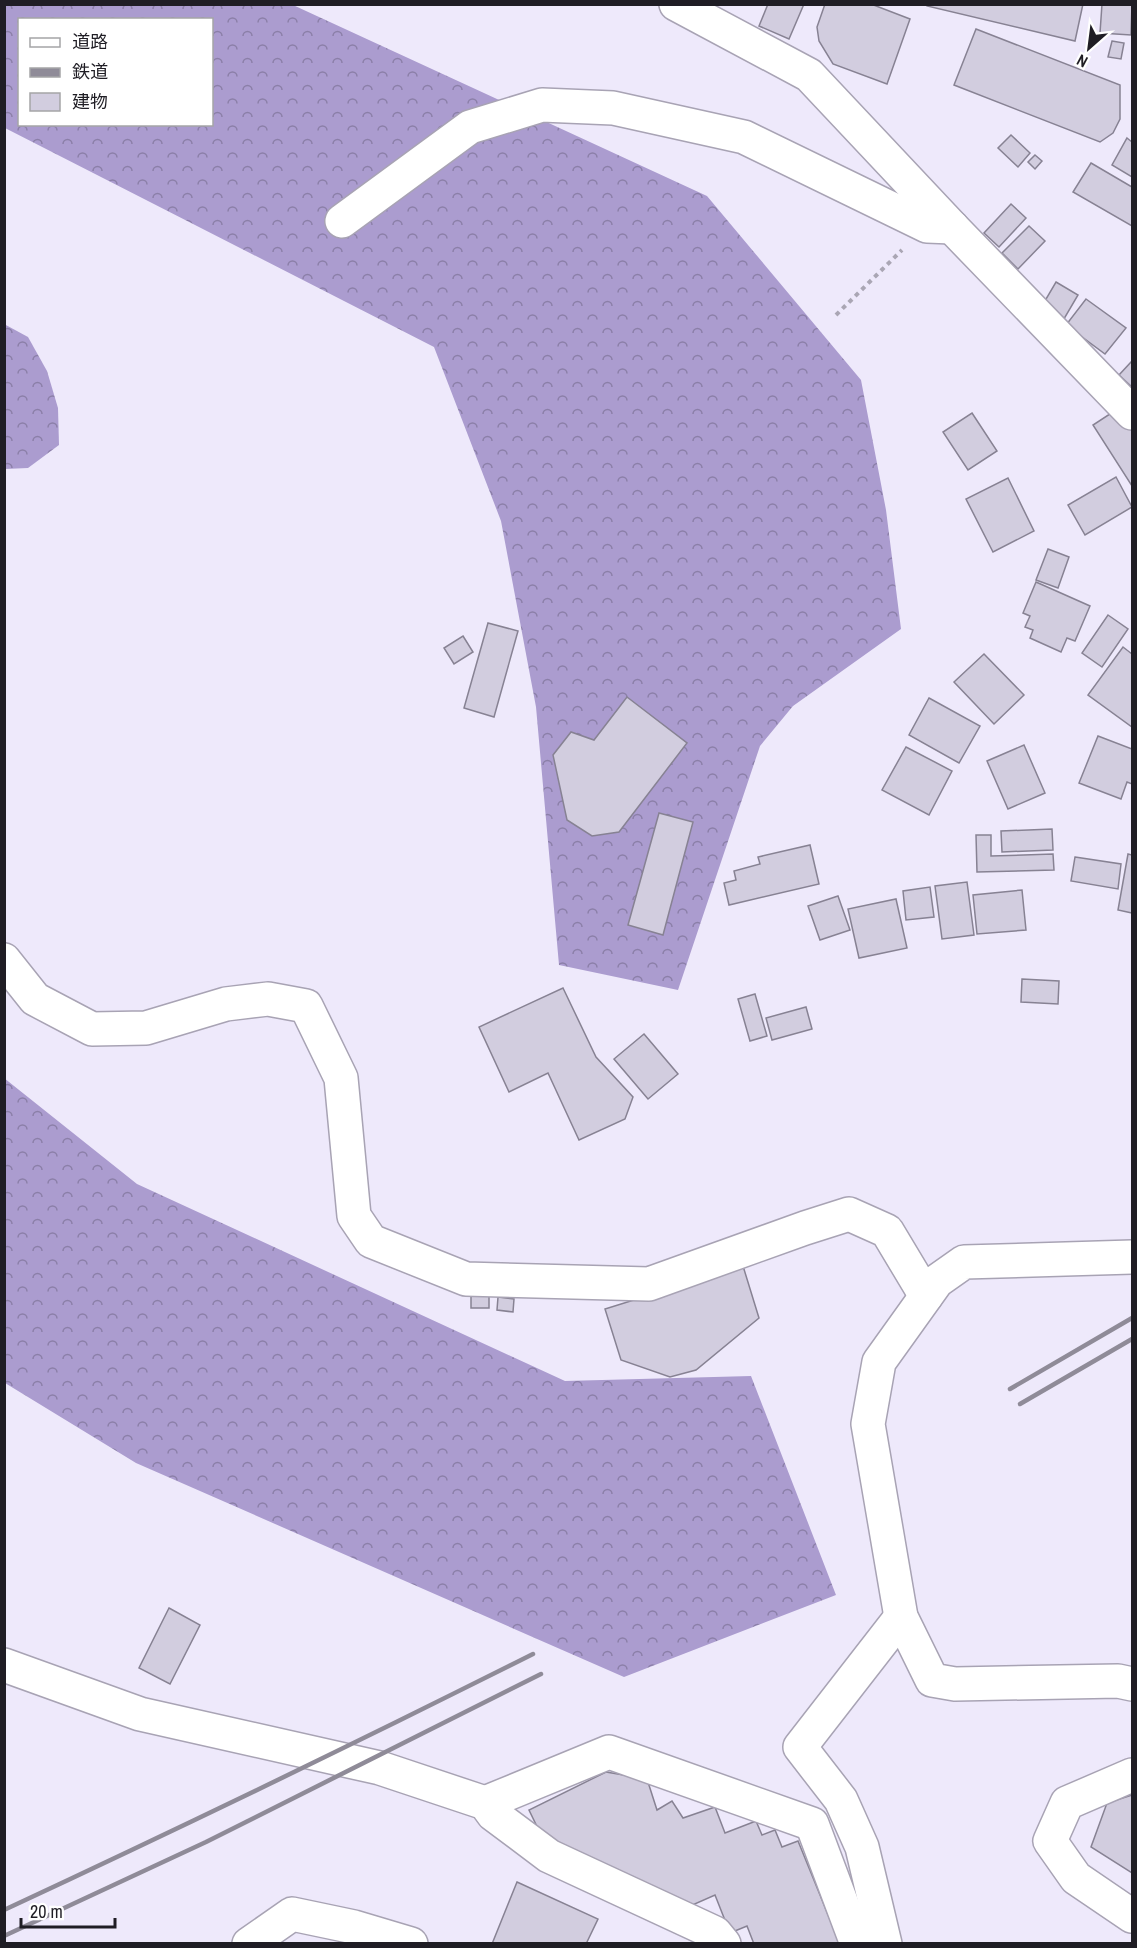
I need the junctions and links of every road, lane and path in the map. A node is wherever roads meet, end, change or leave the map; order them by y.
1 (676, 4) edge
2 (342, 221) dead end
3 (939, 226) junction
4 (836, 315) dead end
5 (1132, 413) edge
6 (4, 960) edge
7 (1132, 1257) edge
8 (926, 1296) junction
9 (901, 1617) junction
10 (4, 1665) edge
11 (1132, 1684) edge
12 (1132, 1775) edge
13 (485, 1803) junction
14 (1132, 1916) edge
15 (249, 1944) edge
16 (411, 1944) edge
17 (724, 1944) edge
18 (857, 1944) edge
19 (885, 1944) edge

1 - 3 street
2 - 3 street
3 - 4 path
3 - 5 street
6 - 8 street
7 - 8 street
8 - 9 street
9 - 11 street
9 - 19 street
10 - 13 street
12 - 14 street
13 - 17 street
13 - 18 street
15 - 16 street

